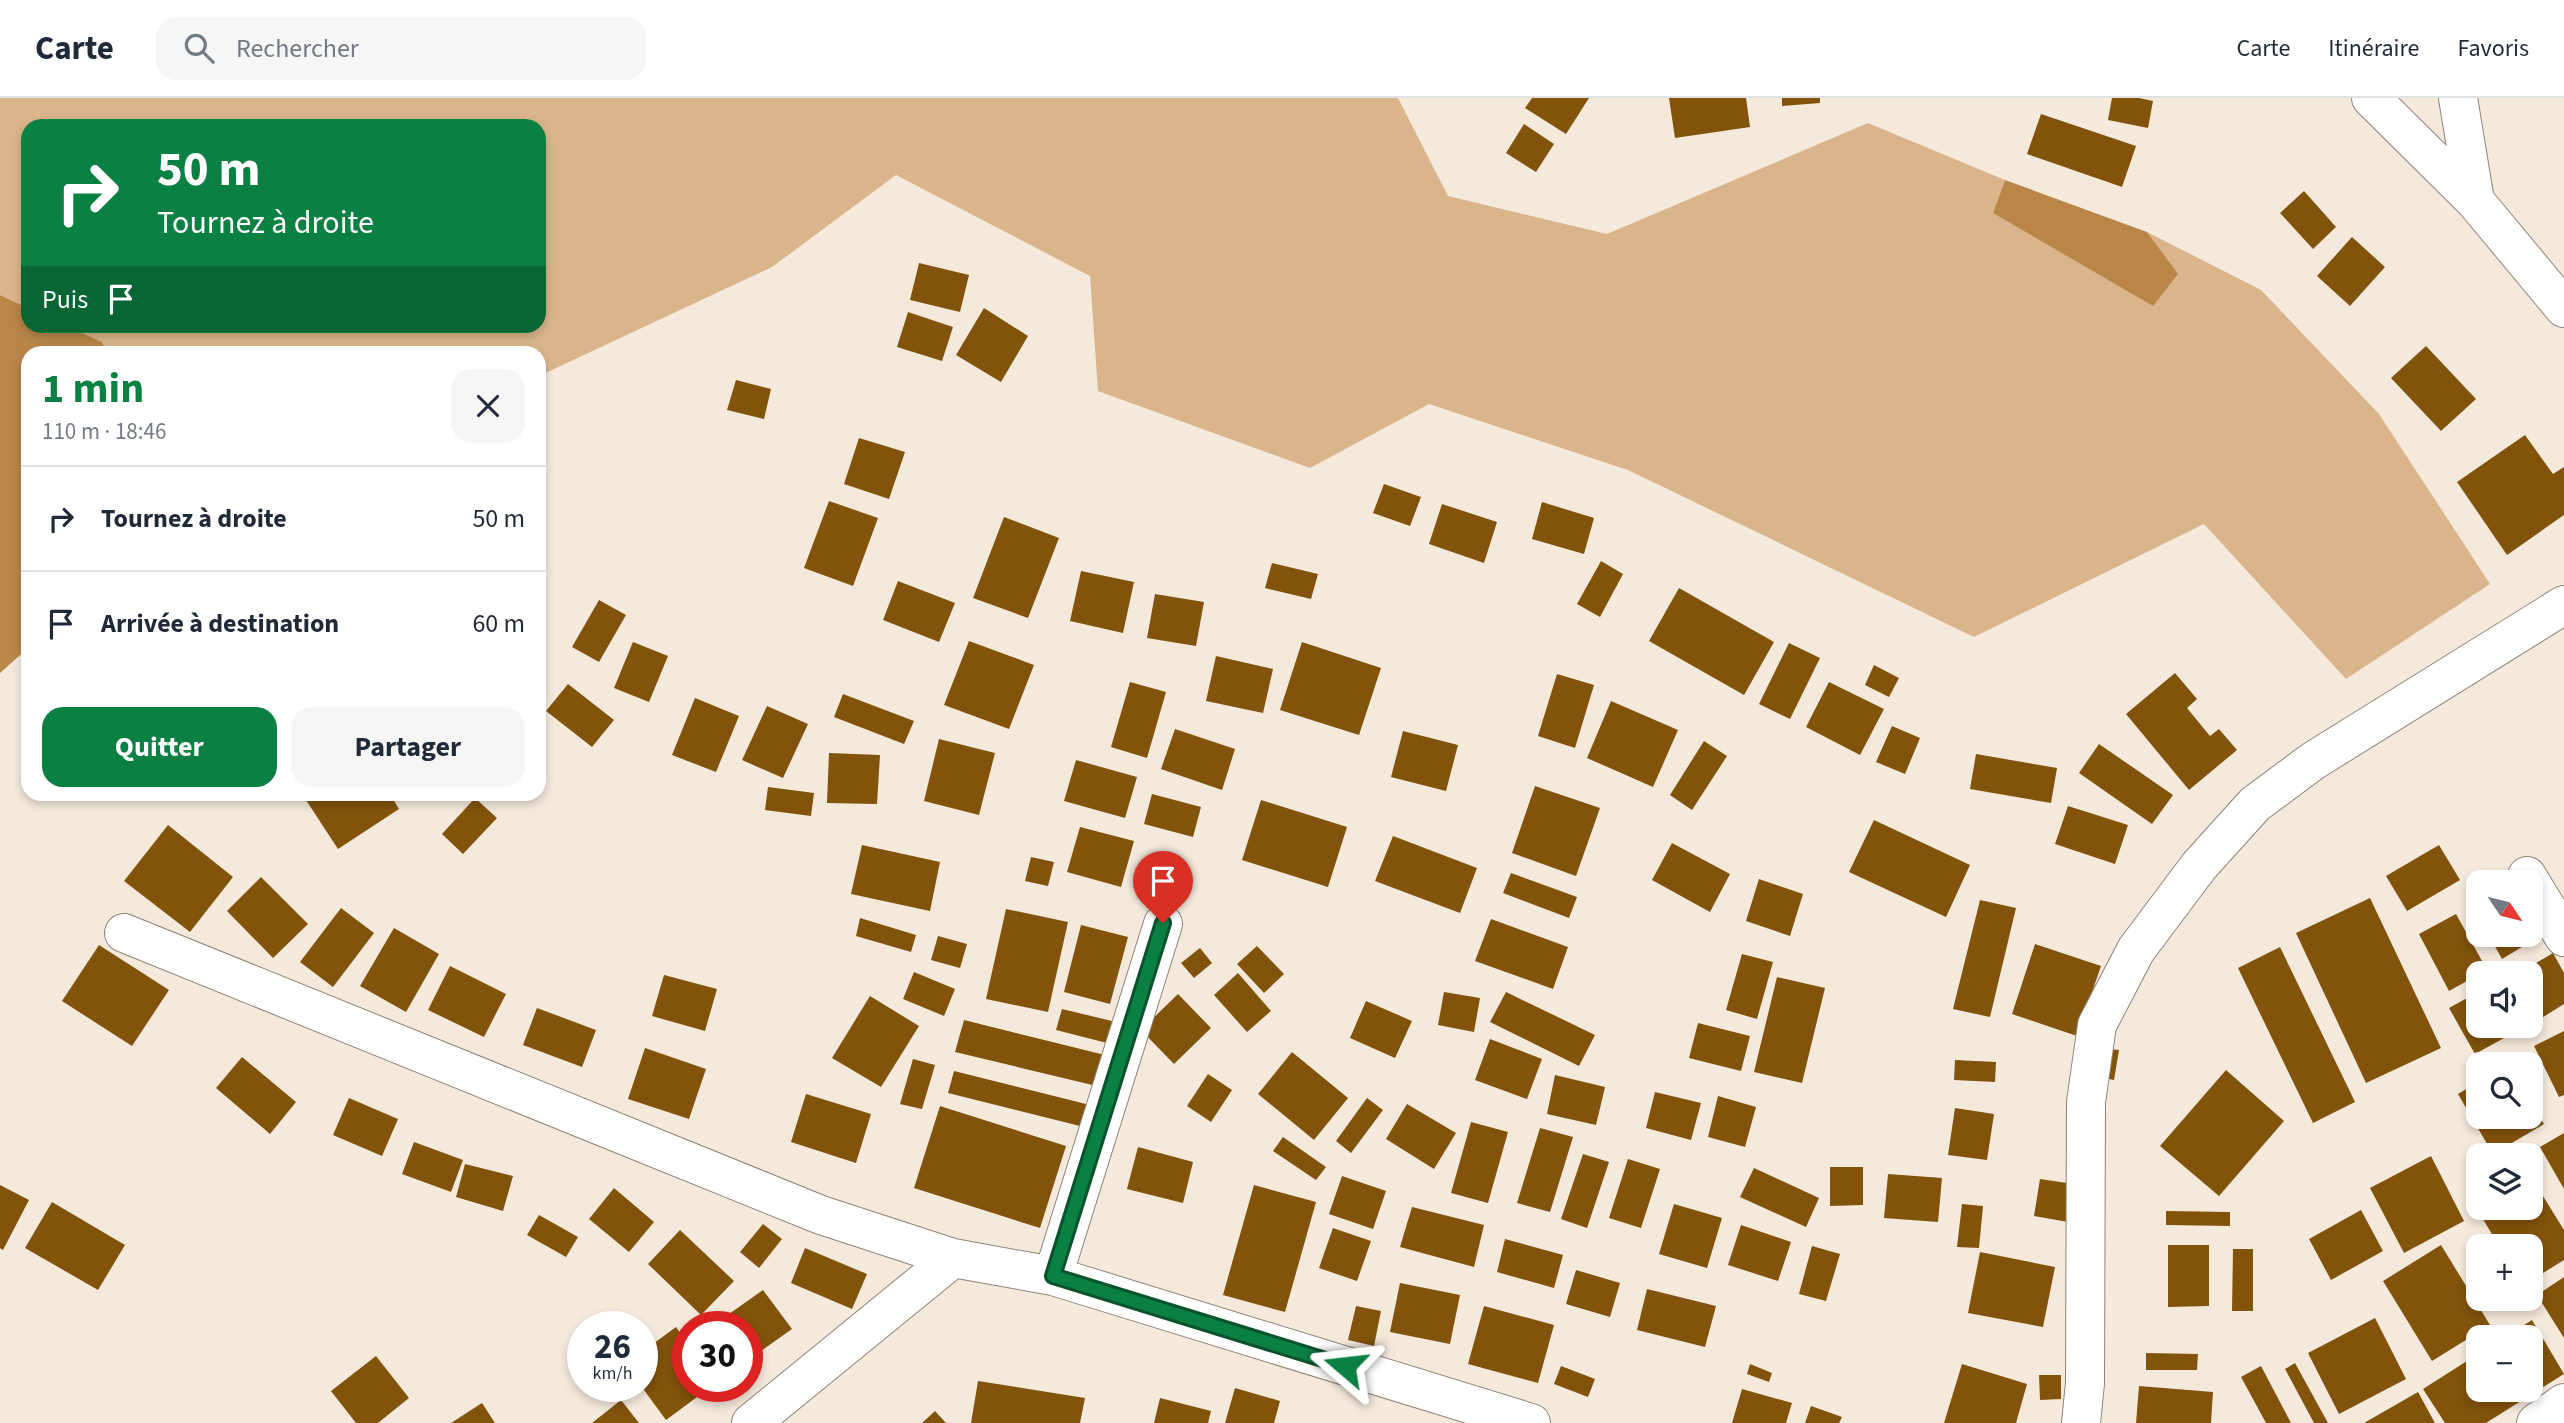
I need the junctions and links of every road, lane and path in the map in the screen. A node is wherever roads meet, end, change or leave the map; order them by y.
1 (2458, 98) edge
2 (2373, 99) edge
3 (2475, 201) junction
4 (2564, 308) edge
5 (2564, 605) edge
6 (2543, 902) edge
7 (1163, 923) dead end
8 (124, 933) dead end
9 (2564, 937) edge
10 (953, 1258) junction
11 (1053, 1276) junction
12 (2564, 1403) edge
13 (751, 1423) edge
14 (1531, 1423) edge
15 (2081, 1423) edge
16 (2536, 1423) edge

1 - 3 main road
2 - 3 main road
3 - 4 main road
5 - 15 main road
6 - 9 main road
7 - 11 main road
8 - 10 main road
10 - 11 main road
10 - 13 main road
11 - 14 main road
12 - 16 main road

